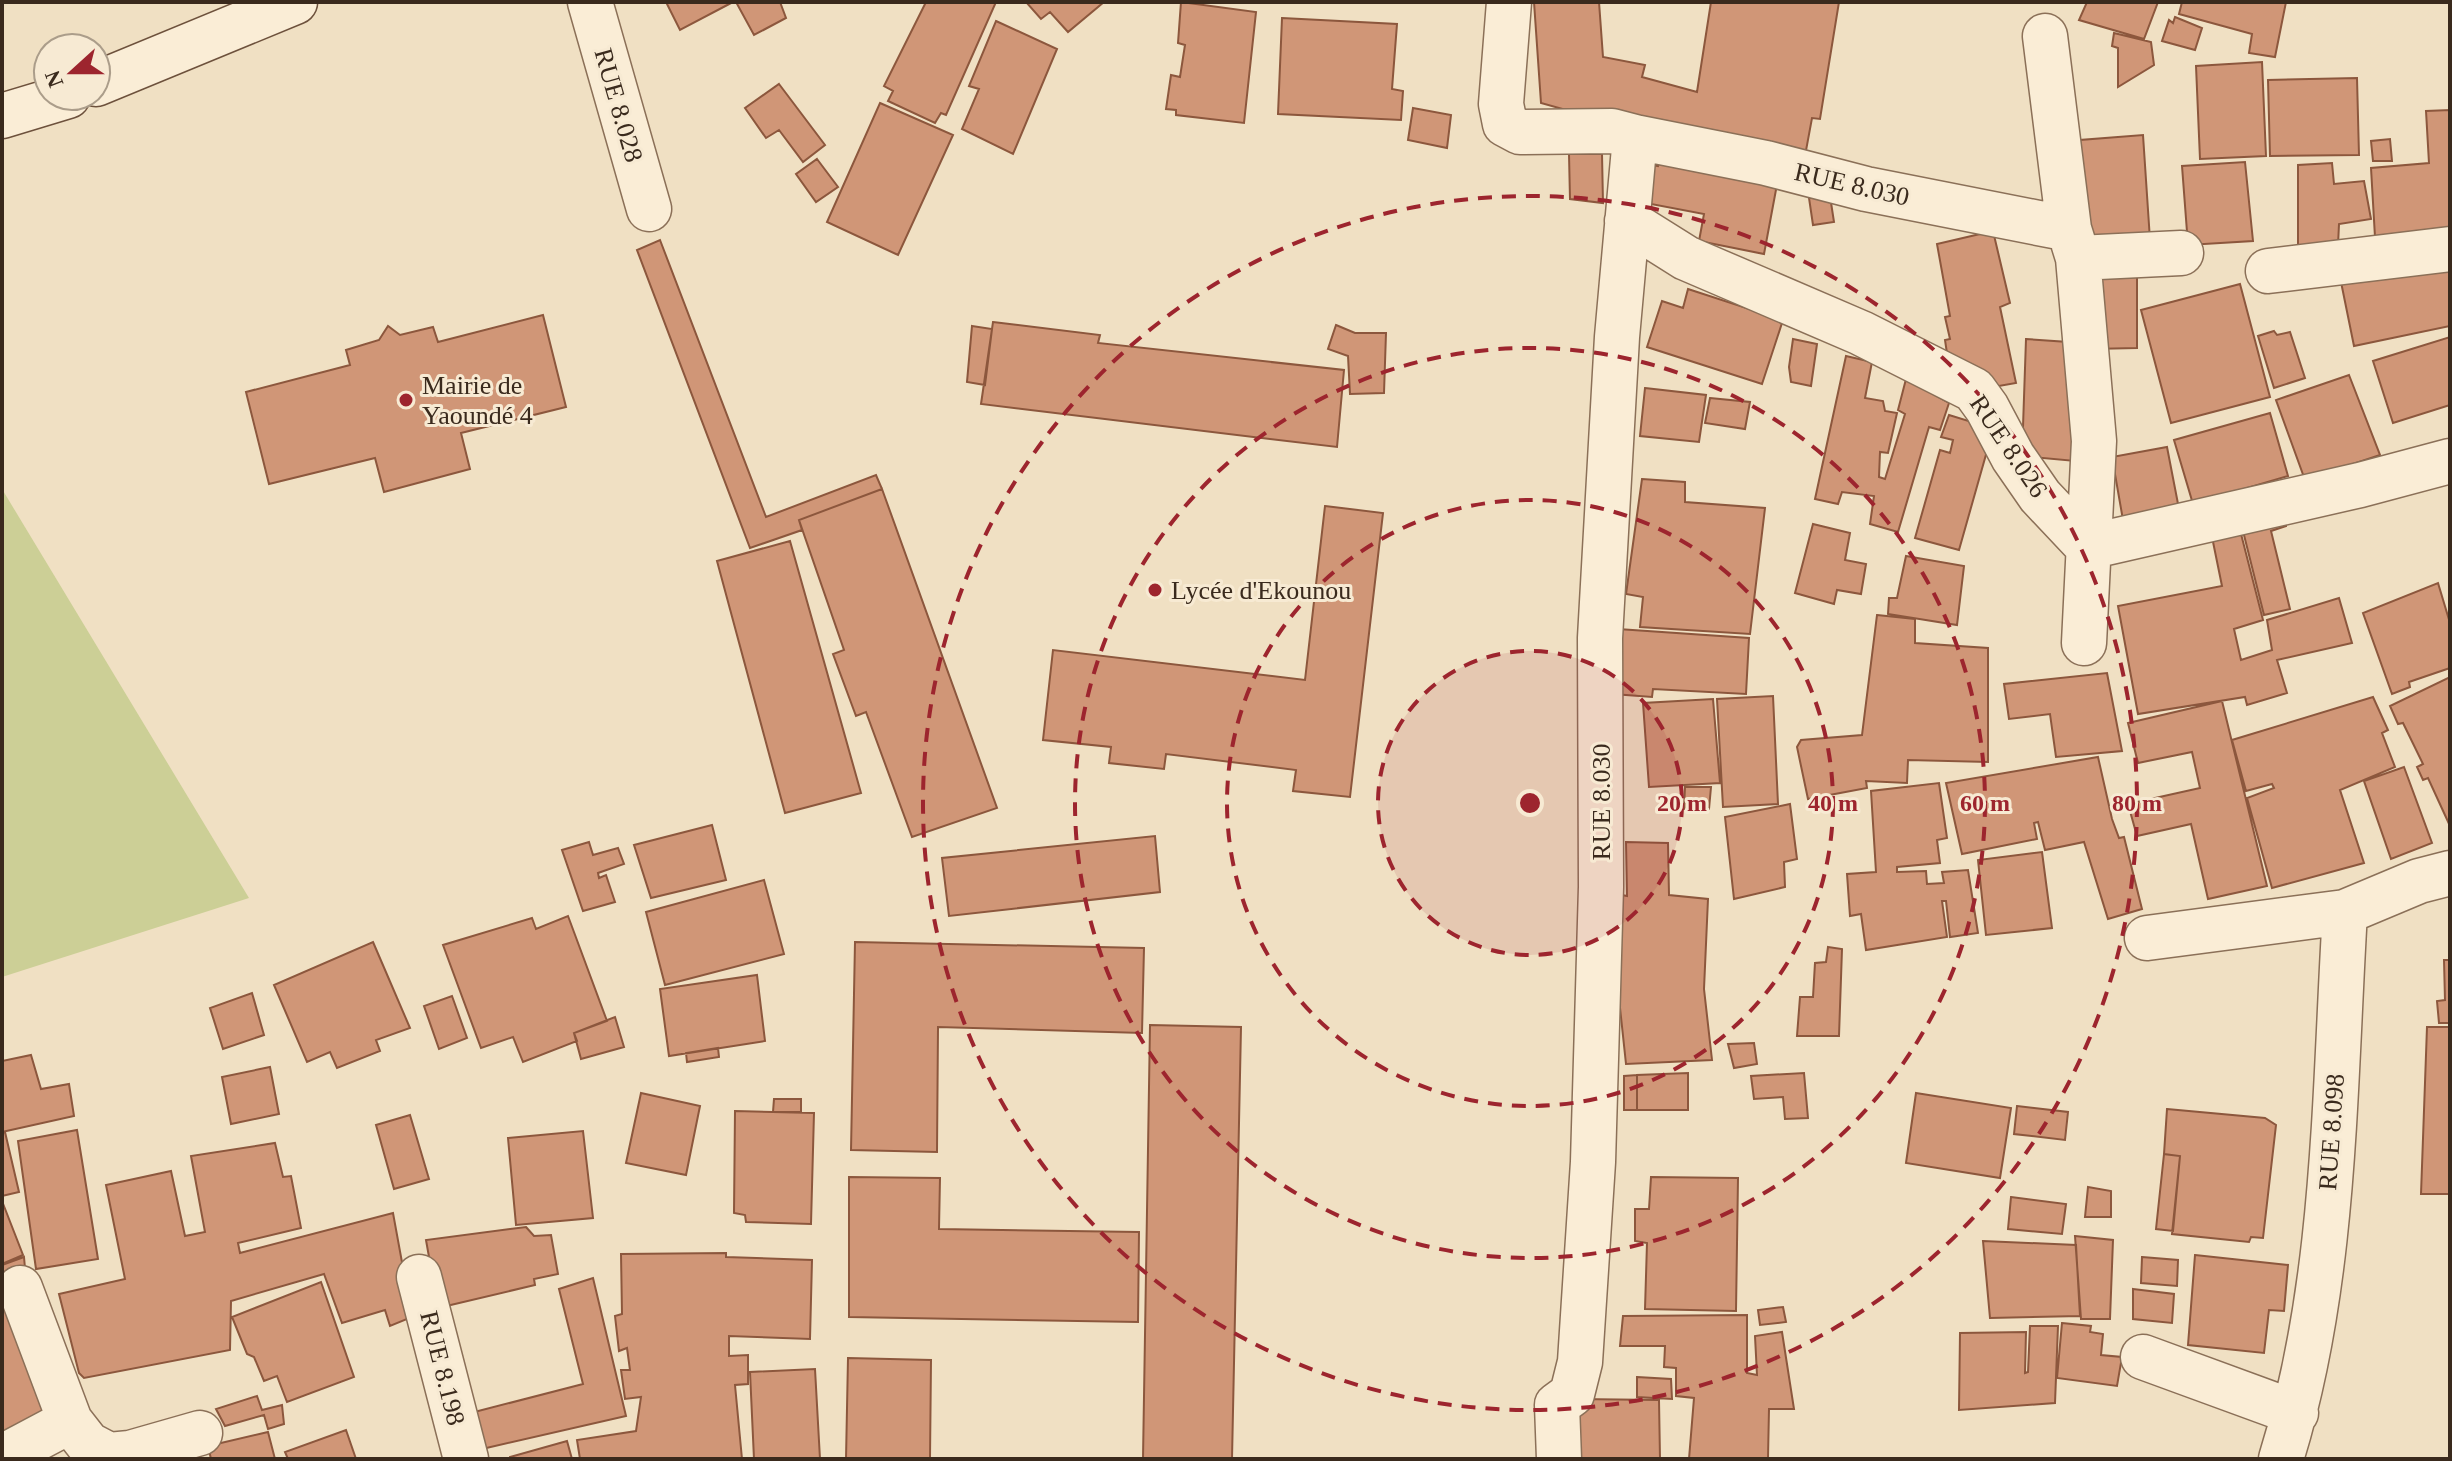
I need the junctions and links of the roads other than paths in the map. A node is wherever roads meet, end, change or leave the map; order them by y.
1 (295, 2) edge
2 (590, 2) edge
3 (1509, 2) edge
4 (2045, 36) dead end
5 (112, 77) edge
6 (32, 107) edge
7 (2, 116) edge
8 (1635, 137) junction
9 (649, 209) dead end
10 (1627, 221) junction
11 (2074, 244) junction
12 (2450, 249) edge
13 (2181, 253) dead end
14 (2268, 271) dead end
15 (2450, 461) edge
16 (2088, 547) junction
17 (2084, 643) dead end
18 (2450, 873) edge
19 (2345, 912) junction
20 (2147, 938) dead end
21 (419, 1277) dead end
22 (20, 1288) dead end
23 (2143, 1357) dead end
24 (2296, 1413) junction
25 (70, 1421) junction
26 (200, 1433) dead end
27 (2, 1457) edge
28 (466, 1459) edge
29 (1559, 1459) edge
30 (2281, 1459) edge

1 - 5 street
2 - 9 street, RUE 8.028
3 - 8 street, RUE 8.030
4 - 11 street
6 - 7 street
8 - 10 street, RUE 8.030
8 - 11 street, RUE 8.030
10 - 16 street, RUE 8.026
10 - 29 street, RUE 8.030
11 - 13 street, RUE 8.030
11 - 16 street
12 - 14 street
15 - 16 street
16 - 17 street
18 - 19 street
19 - 20 street
19 - 24 street, RUE 8.098
21 - 28 street, RUE 8.198
22 - 25 street
23 - 24 street
24 - 30 street, RUE 8.098
25 - 26 street
25 - 27 street

